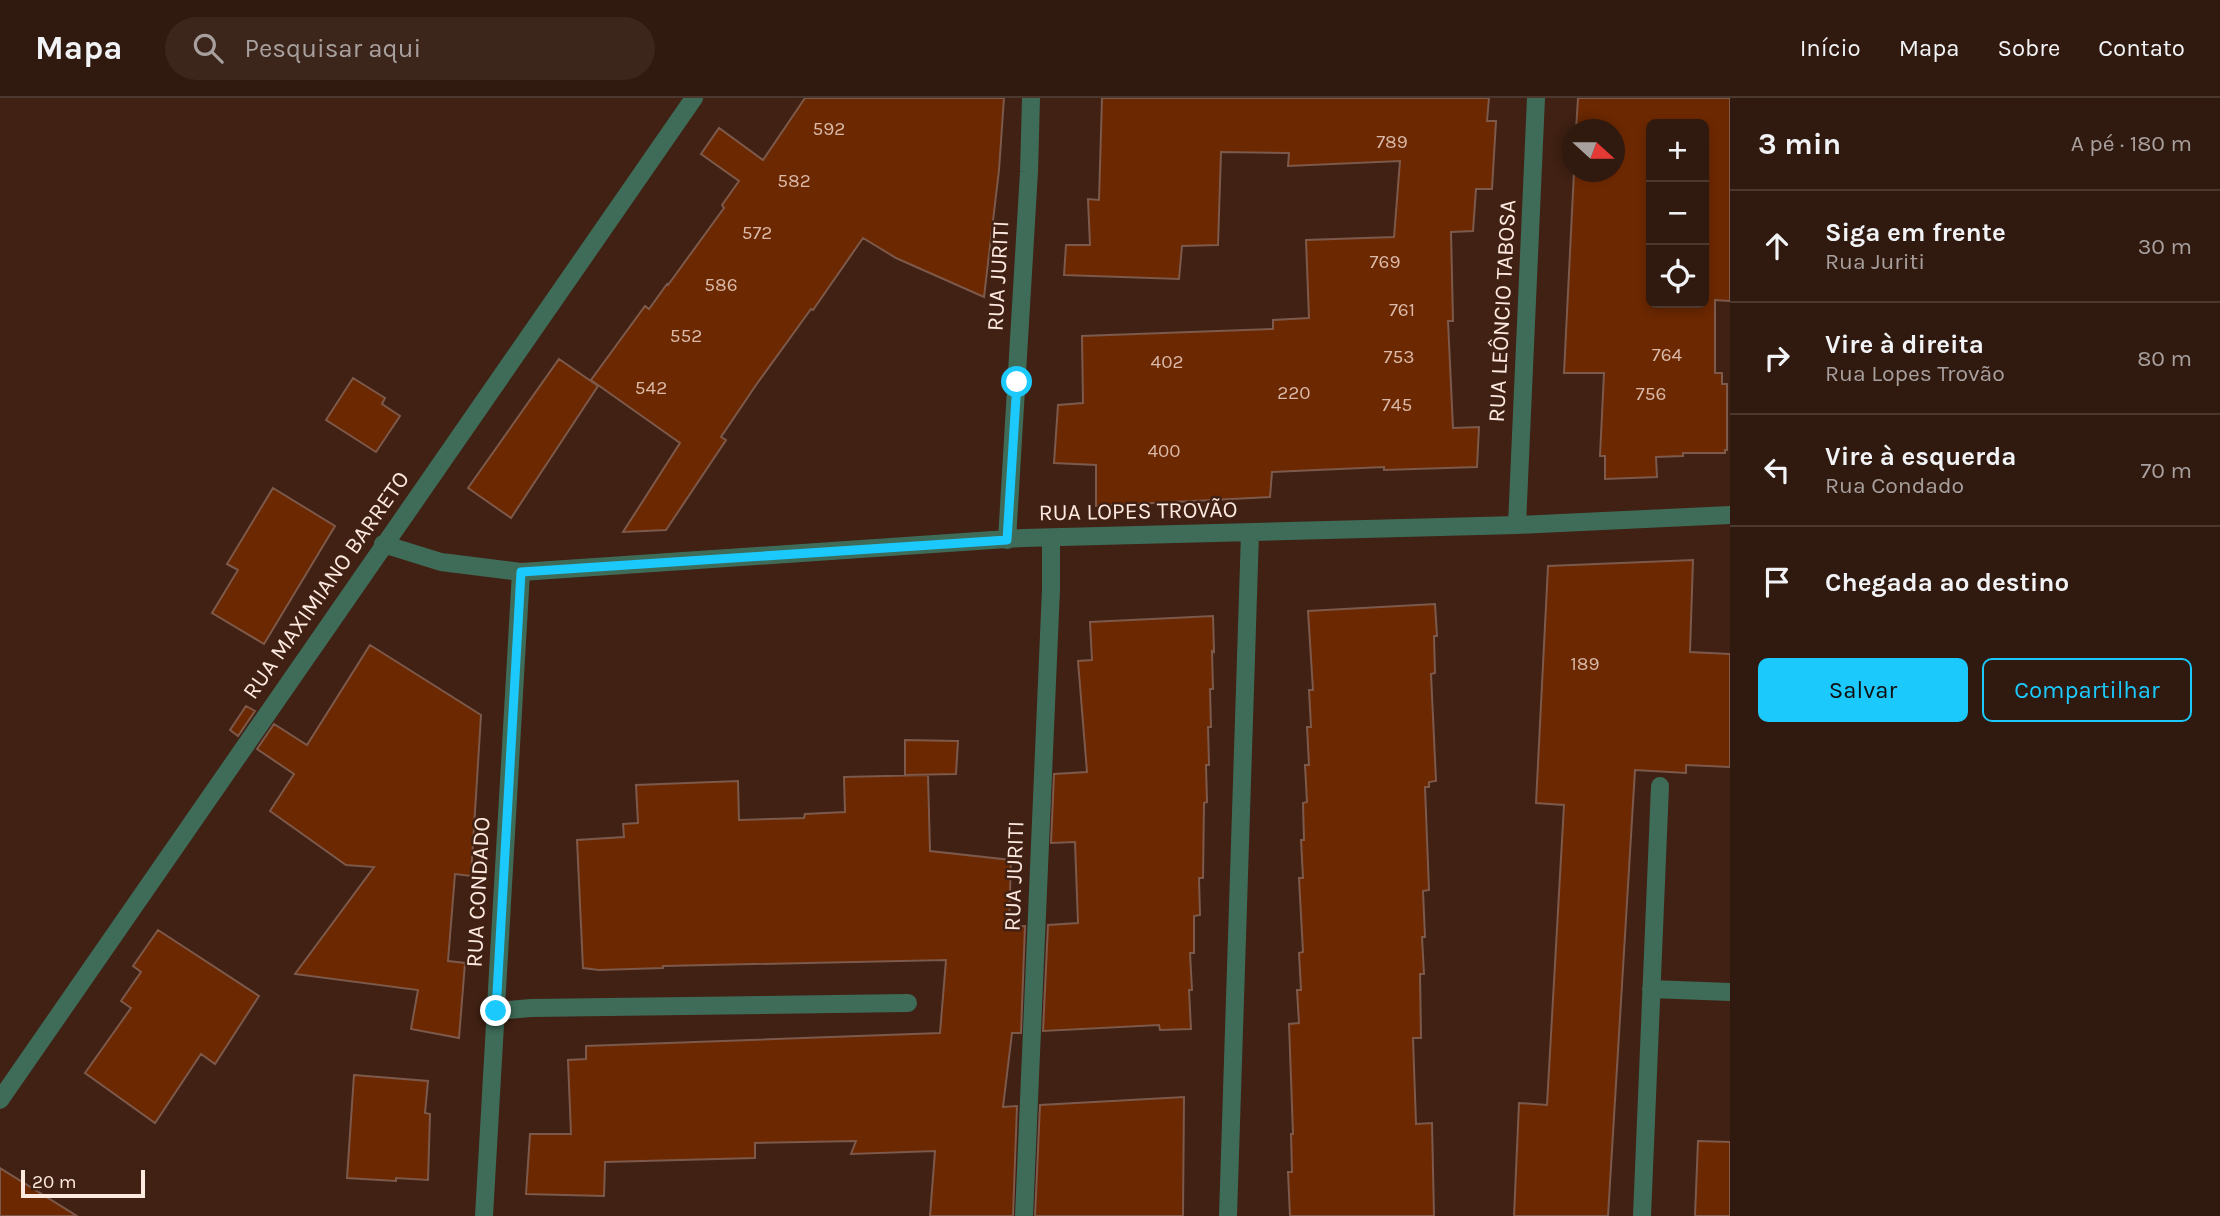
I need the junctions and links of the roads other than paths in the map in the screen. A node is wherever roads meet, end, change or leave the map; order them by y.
1 (694, 98) edge
2 (1031, 98) edge
3 (1536, 98) edge
4 (1730, 515) edge
5 (1517, 525) junction
6 (1251, 533) junction
7 (1051, 538) junction
8 (1007, 540) junction
9 (383, 544) junction
10 (521, 572) junction
11 (1660, 786) dead end
12 (1651, 989) junction
13 (1730, 992) edge
14 (908, 1003) dead end
15 (496, 1011) junction
16 (0, 1100) edge
17 (484, 1216) edge
18 (1024, 1216) edge
19 (1228, 1216) edge
20 (1642, 1216) edge

1 - 9 street, RUA MAXIMIANO BARRETO
2 - 8 street, RUA JURITI
3 - 5 street, RUA LEÔNCIO TABOSA
4 - 5 street, RUA LOPES TROVÃO
5 - 6 street, RUA LOPES TROVÃO
6 - 7 street, RUA LOPES TROVÃO
6 - 19 street
7 - 8 street, RUA LOPES TROVÃO
7 - 18 street, RUA JURITI
8 - 10 street, RUA LOPES TROVÃO
9 - 10 street, RUA LOPES TROVÃO
9 - 16 street, RUA MAXIMIANO BARRETO
10 - 15 street, RUA CONDADO
11 - 12 street
12 - 13 street
12 - 20 street
14 - 15 street
15 - 17 street, RUA CONDADO

